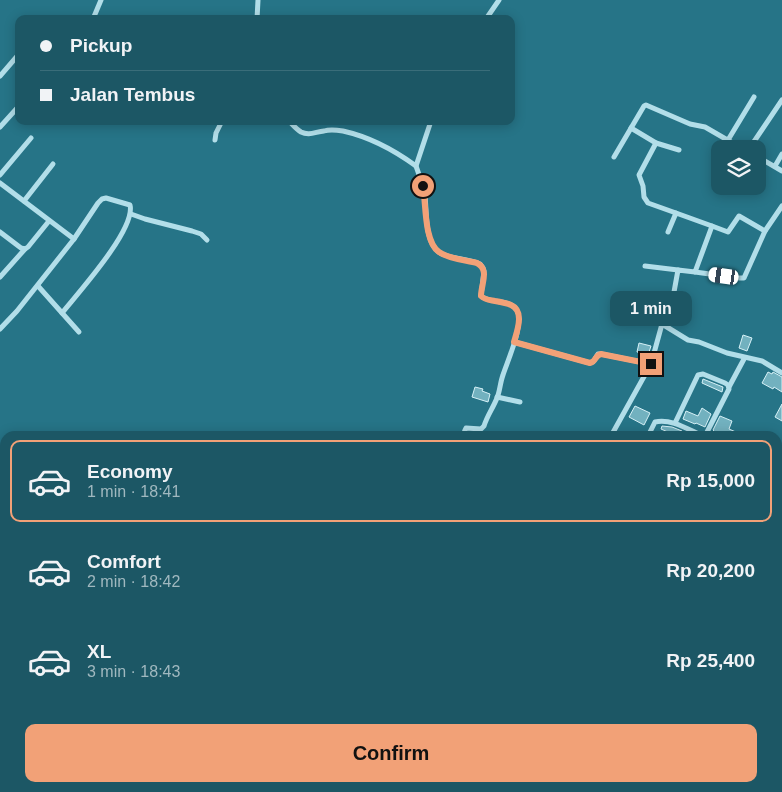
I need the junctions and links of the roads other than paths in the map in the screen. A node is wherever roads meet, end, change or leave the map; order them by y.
1 (101, 0) edge
2 (258, 0) edge
3 (499, 0) edge
4 (95, 15) edge
5 (257, 15) edge
6 (489, 15) edge
7 (15, 59) edge
8 (0, 76) edge
9 (754, 97) dead end
10 (782, 100) edge
11 (15, 110) edge
12 (220, 125) edge
13 (293, 125) edge
14 (430, 125) edge
15 (0, 127) edge
16 (631, 128) junction
17 (31, 138) dead end
18 (215, 140) dead end
19 (728, 140) joint
20 (755, 140) edge
21 (656, 143) junction
22 (679, 150) dead end
23 (782, 154) edge
24 (614, 157) dead end
25 (766, 162) edge
26 (53, 164) dead end
27 (416, 166) junction
28 (774, 166) junction
29 (782, 171) edge
30 (0, 175) edge
31 (0, 183) edge
32 (24, 201) junction
33 (782, 206) edge
34 (676, 213) junction
35 (131, 214) junction
36 (49, 221) junction
37 (712, 226) junction
38 (765, 231) junction
39 (0, 232) edge
40 (668, 232) dead end
41 (74, 239) junction
42 (207, 240) dead end
43 (25, 249) junction
44 (645, 266) dead end
45 (678, 270) junction
46 (694, 272) junction
47 (0, 278) edge
48 (38, 286) junction
49 (62, 313) junction
50 (662, 324) junction
51 (0, 329) edge
52 (78, 332) dead end
53 (514, 342) junction
54 (744, 360) dead end
55 (651, 364) junction
56 (782, 373) edge
57 (729, 387) junction
58 (498, 397) junction
59 (520, 402) dead end
60 (675, 423) junction
61 (465, 431) edge
62 (613, 431) edge
63 (651, 431) edge
64 (686, 431) edge
65 (707, 431) edge

1 - 4 street
2 - 5 street
3 - 6 street
7 - 8 street
9 - 19 street
10 - 20 street
11 - 15 street
12 - 18 street
13 - 27 street
14 - 27 street
16 - 19 street
16 - 21 street
16 - 24 street
17 - 30 street
21 - 22 street
21 - 34 street
23 - 28 street
25 - 28 street
26 - 32 street
27 - 53 street
28 - 29 street
31 - 32 street
32 - 36 street
33 - 38 street
34 - 37 street
34 - 40 street
35 - 41 street
35 - 42 street
35 - 49 street
36 - 41 street
36 - 43 street
37 - 38 street
37 - 46 street
38 - 46 street
39 - 43 street
41 - 48 street
43 - 47 street
44 - 45 street
45 - 46 street
45 - 50 street
48 - 49 street
48 - 51 street
49 - 52 street
50 - 55 street
50 - 56 street
53 - 55 street
53 - 58 street
54 - 57 street
55 - 62 street
57 - 60 street
57 - 65 street
58 - 59 street
58 - 61 street
60 - 63 street
60 - 64 street

